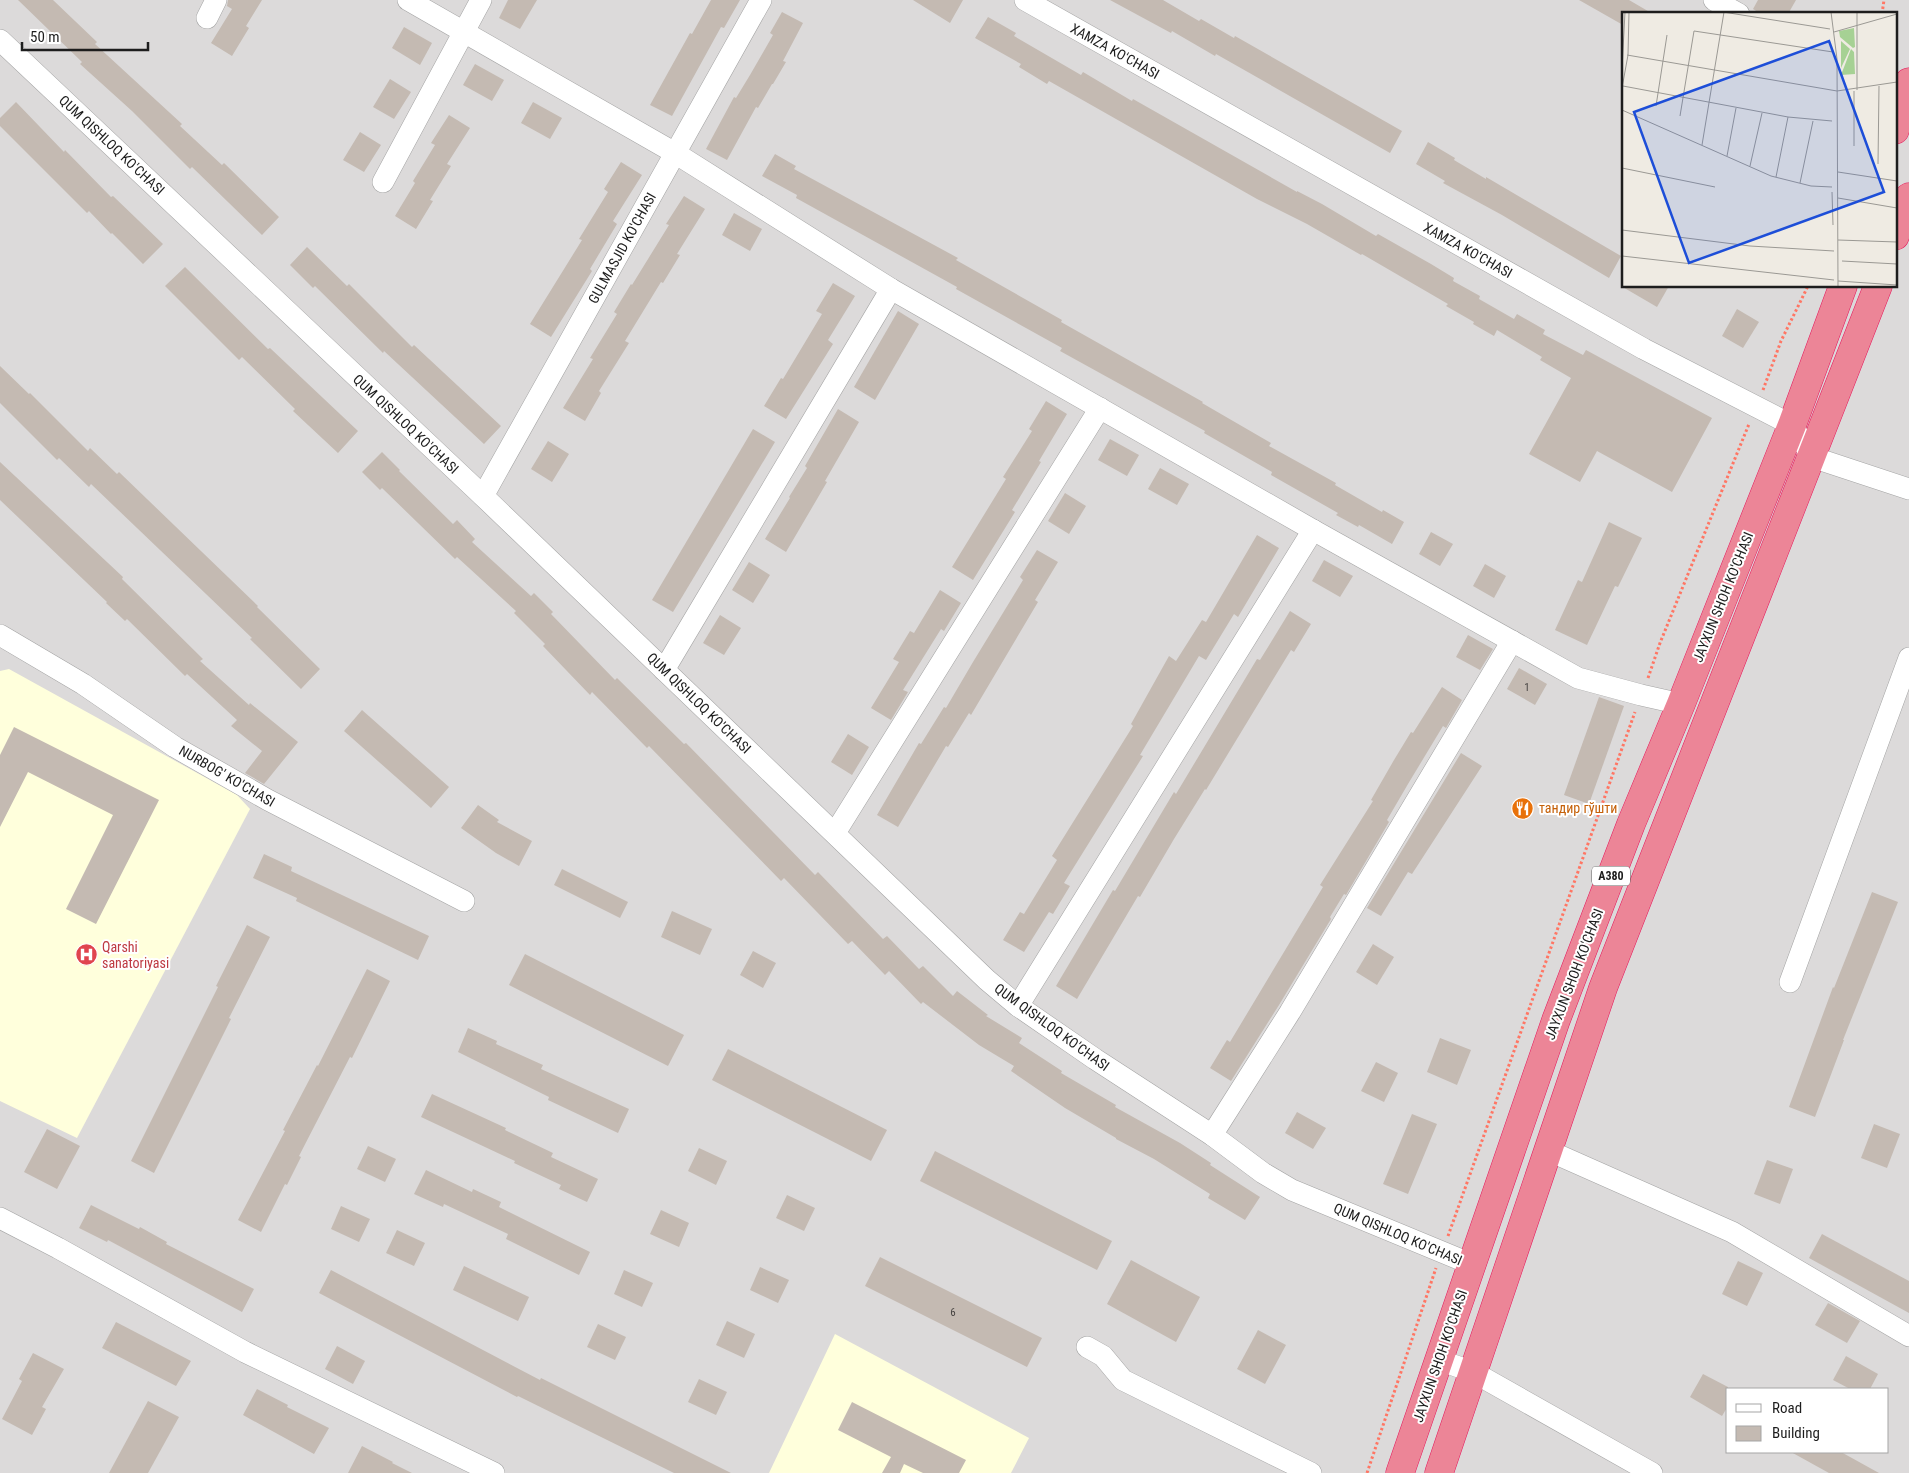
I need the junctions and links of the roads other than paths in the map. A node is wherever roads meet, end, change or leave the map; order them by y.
1 (408, 0) edge
2 (481, 0) edge
3 (761, 0) edge
4 (1025, 0) edge
5 (1714, 0) edge
6 (1735, 12) edge
7 (463, 31) junction
8 (0, 40) edge
9 (1903, 95) edge
10 (1896, 126) edge
11 (675, 153) junction
12 (383, 182) dead end
13 (1909, 197) edge
14 (1896, 233) edge
15 (1843, 288) edge
16 (1877, 288) edge
17 (891, 289) junction
18 (1100, 408) junction
19 (1792, 425) junction
20 (1812, 457) junction
21 (1909, 489) edge
22 (482, 496) junction
23 (1313, 530) junction
24 (0, 635) edge
25 (1512, 641) junction
26 (1909, 658) edge
27 (664, 670) junction
28 (1681, 704) junction
29 (835, 833) junction
30 (464, 901) dead end
31 (1790, 982) dead end
32 (1018, 1006) junction
33 (1212, 1135) junction
34 (1547, 1150) junction
35 (0, 1218) edge
36 (1471, 1264) junction
37 (1909, 1336) edge
38 (1087, 1347) dead end
39 (1439, 1360) junction
40 (1473, 1372) junction
41 (494, 1473) edge
42 (1311, 1473) edge
43 (1400, 1473) edge
44 (1439, 1473) edge
45 (1652, 1473) edge

1 - 7 street
2 - 7 street
3 - 11 street, GULMASJID KO'CHASI
4 - 19 street, XAMZA KO'CHASI
5 - 6 street
7 - 11 street
7 - 12 street
8 - 22 street, QUM QISHLOQ KO'CHASI
9 - 10 highway
11 - 17 street
11 - 22 street, GULMASJID KO'CHASI
13 - 14 highway
15 - 19 highway, JAYXUN SHOH KO'CHASI / A380
16 - 20 highway, A380
17 - 18 street
17 - 27 street
18 - 23 street
18 - 29 street
19 - 20 street
19 - 28 highway, JAYXUN SHOH KO'CHASI / A380
20 - 21 street
20 - 34 highway, A380
22 - 27 street, QUM QISHLOQ KO'CHASI
23 - 25 street
23 - 32 street
24 - 30 street, NURBOG' KO'CHASI
25 - 28 street
25 - 33 street
26 - 31 street
27 - 29 street, QUM QISHLOQ KO'CHASI
28 - 36 highway, JAYXUN SHOH KO'CHASI / A380
29 - 32 street, QUM QISHLOQ KO'CHASI
32 - 33 street, QUM QISHLOQ KO'CHASI
33 - 36 street, QUM QISHLOQ KO'CHASI
34 - 37 street
34 - 40 highway, A380
35 - 41 street
36 - 39 highway, JAYXUN SHOH KO'CHASI / A380
38 - 42 street
39 - 40 street
39 - 43 highway, JAYXUN SHOH KO'CHASI / A380
40 - 44 highway, A380
40 - 45 street

